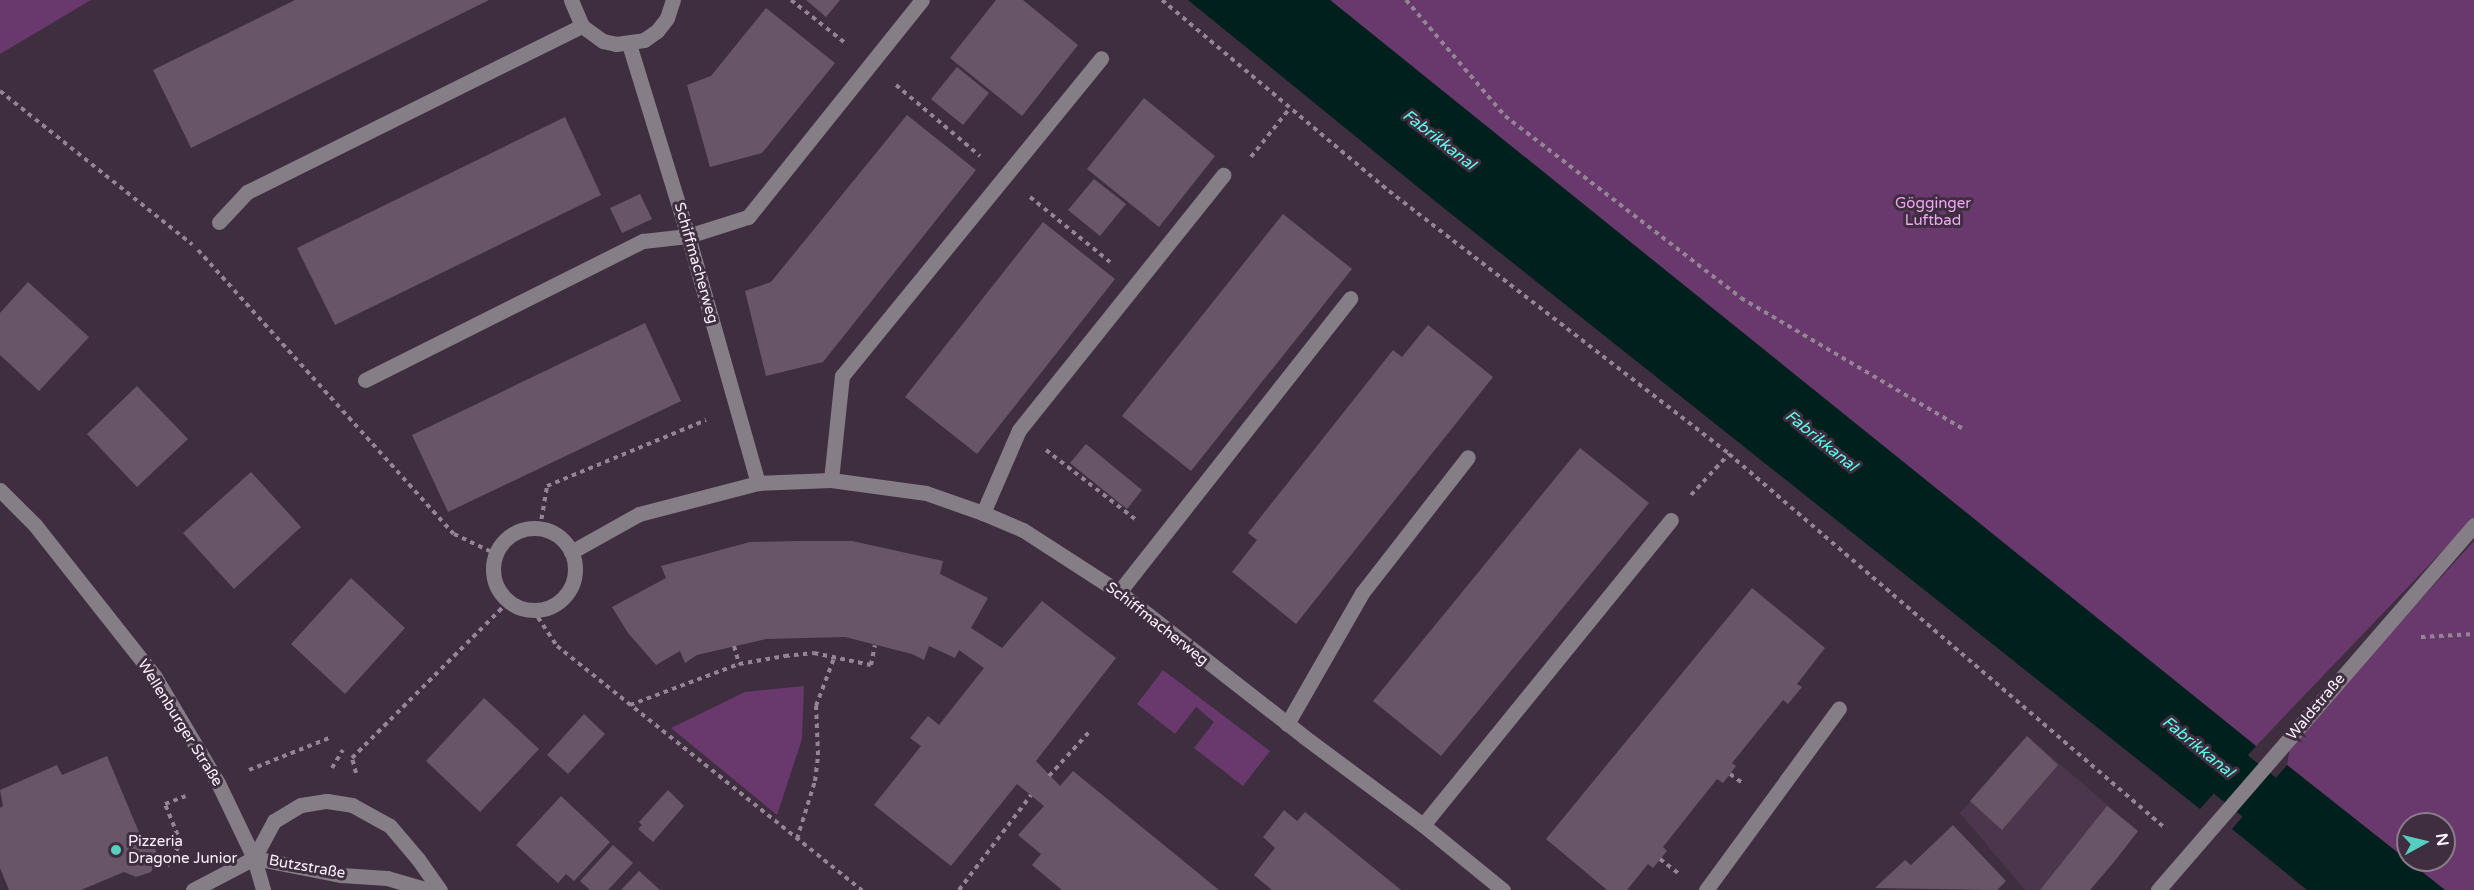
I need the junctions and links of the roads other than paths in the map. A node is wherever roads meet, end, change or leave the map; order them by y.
1 (571, 0) edge
2 (922, 0) edge
3 (674, 1) edge
4 (582, 26) junction
5 (629, 44) junction
6 (1101, 58) dead end
7 (1223, 174) road end
8 (219, 222) dead end
9 (688, 236) junction
10 (1350, 298) dead end
11 (365, 380) dead end
12 (1468, 457) dead end
13 (831, 480) junction
14 (758, 483) junction
15 (0, 490) edge
16 (983, 513) junction
17 (1671, 520) road end
18 (2474, 525) edge
19 (571, 552) junction
20 (1119, 592) junction
21 (1839, 708) dead end
22 (1287, 724) junction
23 (1424, 825) junction
24 (254, 858) junction
25 (193, 890) edge
26 (263, 890) edge
27 (428, 890) edge
28 (440, 890) edge
29 (1503, 890) edge
30 (1706, 890) edge
31 (2158, 890) edge

1 - 4 street
2 - 9 street
3 - 5 street
4 - 5 street
4 - 8 street
5 - 9 street, Schiffmacherweg
6 - 13 street
7 - 16 street
9 - 11 street
9 - 14 street, Schiffmacherweg
10 - 20 street
12 - 22 street
13 - 14 street, Schiffmacherweg
13 - 16 street, Schiffmacherweg
14 - 19 street, Schiffmacherweg
15 - 24 street, Wellenburger Straße
16 - 20 street, Schiffmacherweg
17 - 23 street
18 - 31 street, Waldstraße
19 - 19 street
20 - 22 street, Schiffmacherweg
21 - 30 street
22 - 23 street, Schiffmacherweg
23 - 29 street, Schiffmacherweg
24 - 25 street
24 - 26 street, Wellenburger Straße
24 - 27 street, Butzstraße
24 - 28 street, Butzstraße

